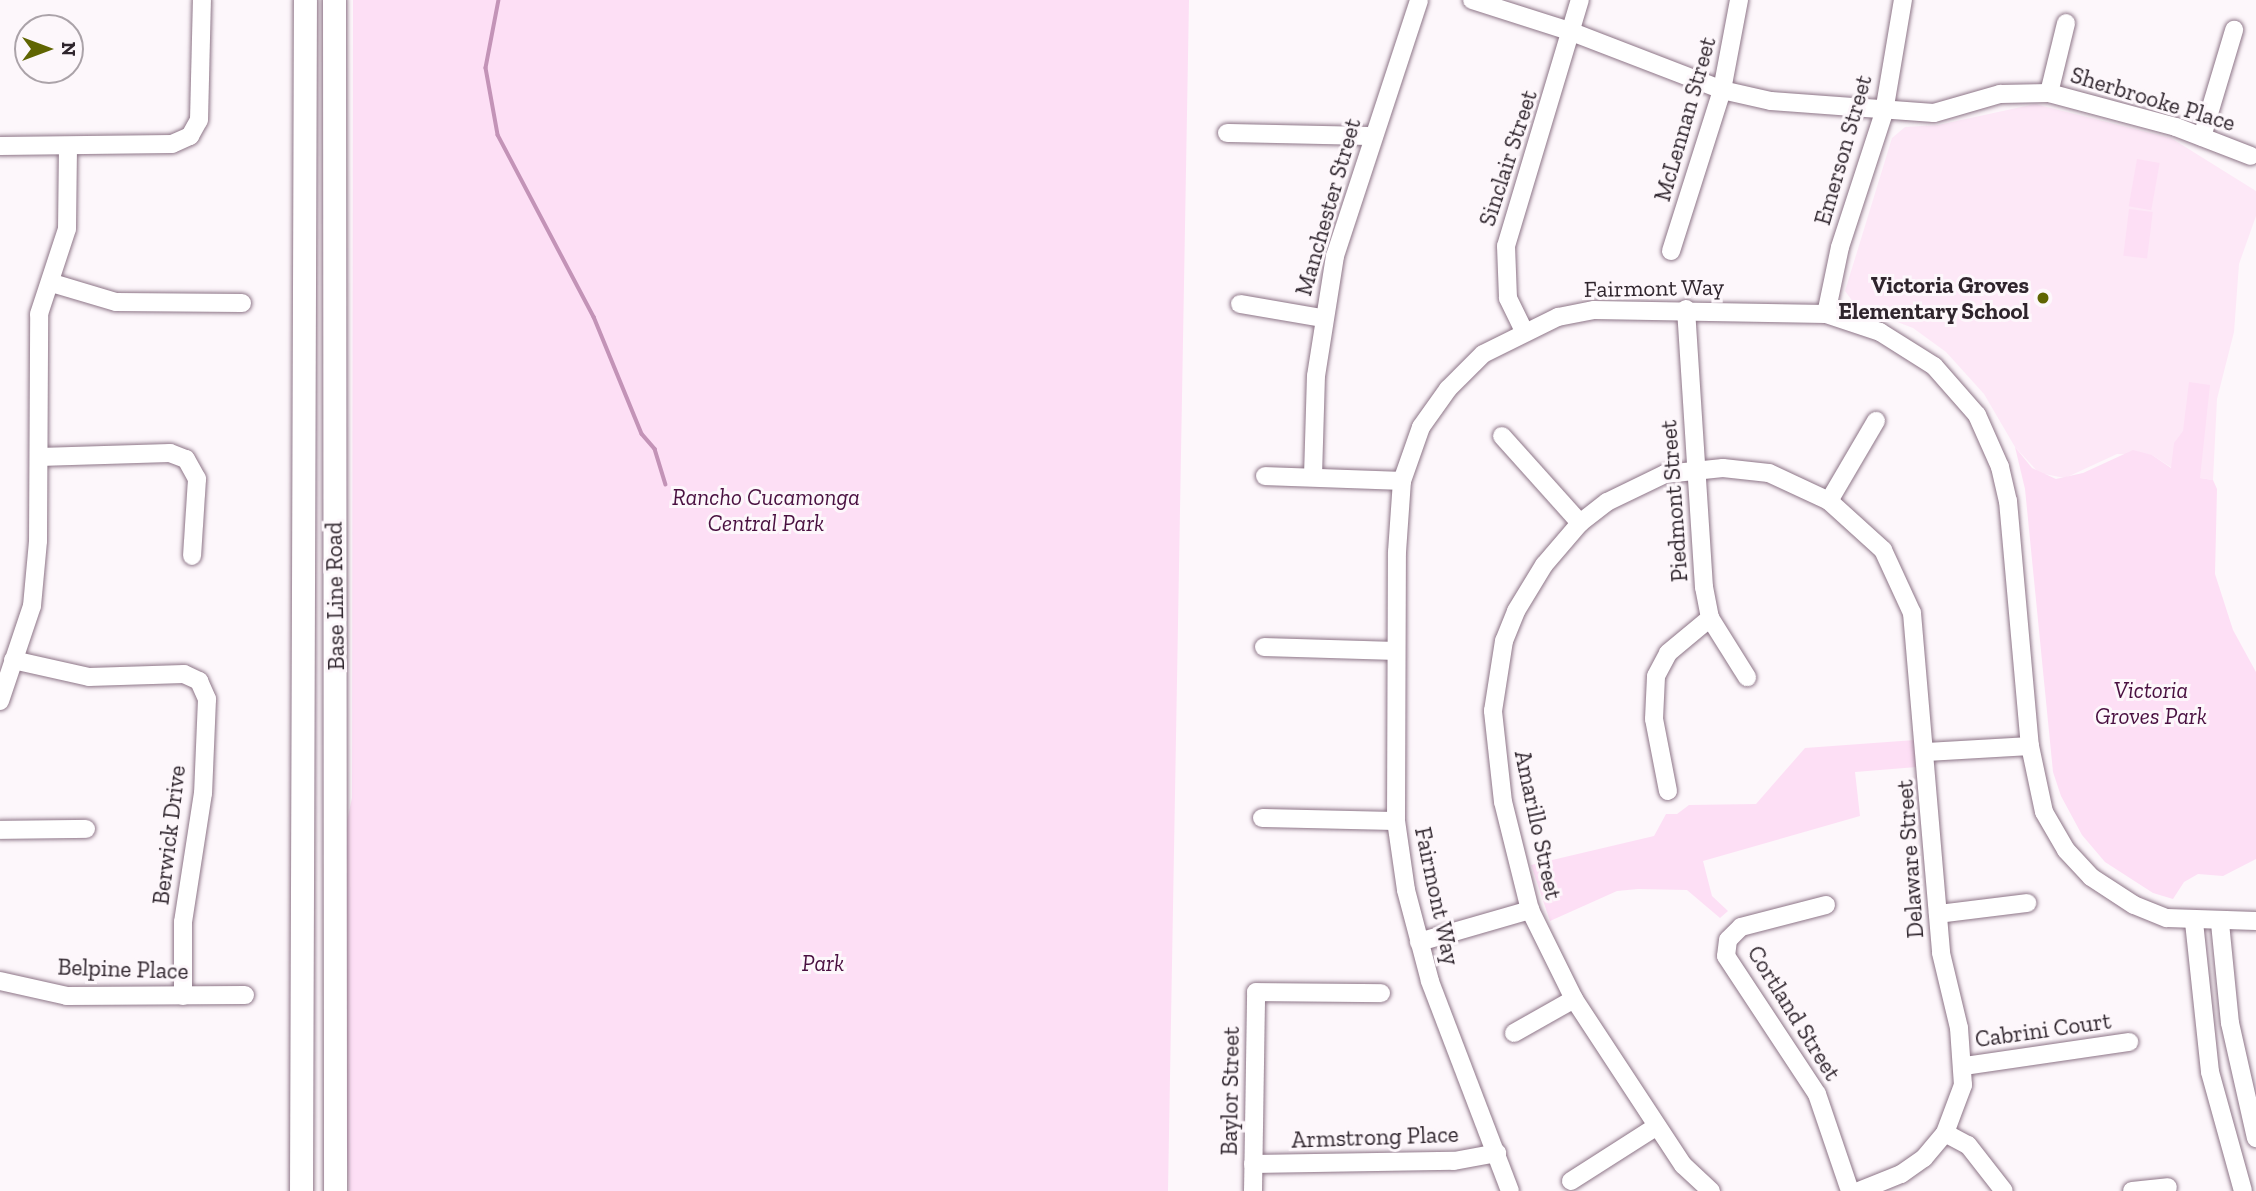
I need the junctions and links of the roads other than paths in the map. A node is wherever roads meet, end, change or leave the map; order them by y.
1 (202, 0) edge
2 (305, 0) edge
3 (334, 0) edge
4 (1419, 0) edge
5 (1472, 0) edge
6 (1580, 0) edge
7 (1740, 0) edge
8 (1903, 0) edge
9 (2066, 23) dead end
10 (2234, 30) dead end
11 (1573, 32) junction
12 (1722, 90) junction
13 (2049, 93) junction
14 (1884, 112) junction
15 (1227, 133) dead end
16 (1372, 136) junction
17 (2202, 137) junction
18 (0, 146) edge
19 (68, 147) junction
20 (2251, 156) dead end
21 (1671, 250) dead end
22 (51, 283) junction
23 (242, 303) dead end
24 (1240, 304) dead end
25 (1686, 309) junction
26 (1826, 314) junction
27 (1322, 318) junction
28 (1524, 331) junction
29 (1876, 421) dead end
30 (1502, 436) dead end
31 (39, 457) junction
32 (1695, 469) junction
33 (1265, 476) dead end
34 (1314, 476) junction
35 (1402, 481) junction
36 (1829, 500) junction
37 (1580, 523) junction
38 (192, 556) dead end
39 (1710, 618) junction
40 (1264, 647) dead end
41 (1396, 651) junction
42 (13, 660) junction
43 (1747, 677) dead end
44 (0, 701) edge
45 (2030, 746) junction
46 (1927, 752) junction
47 (1668, 791) dead end
48 (1262, 818) dead end
49 (1396, 821) junction
50 (86, 829) dead end
51 (0, 830) edge
52 (2027, 903) dead end
53 (1826, 905) dead end
54 (1530, 910) junction
55 (1938, 914) junction
56 (2193, 922) junction
57 (2256, 922) edge
58 (2220, 923) junction
59 (1419, 942) junction
60 (0, 981) edge
61 (1381, 993) dead end
62 (245, 995) dead end
63 (183, 996) junction
64 (1574, 999) junction
65 (1514, 1033) dead end
66 (2129, 1042) dead end
67 (1964, 1066) junction
68 (1657, 1126) junction
69 (1945, 1133) junction
70 (2256, 1138) edge
71 (1497, 1153) junction
72 (1253, 1164) junction
73 (1571, 1181) dead end
74 (2168, 1187) dead end
75 (301, 1191) edge
76 (335, 1191) edge
77 (1252, 1191) edge
78 (1510, 1191) edge
79 (1711, 1191) edge
80 (1850, 1191) edge
81 (1859, 1191) edge
82 (2004, 1191) edge
83 (2132, 1191) edge
84 (2242, 1191) edge

1 - 19 street
2 - 75 main road, Base Line Road
3 - 76 main road, Base Line Road
4 - 16 street, Manchester Street
5 - 11 street, Sherbrooke Place
6 - 11 street, Sinclair Street
7 - 12 street, McLennan Street
8 - 14 street, Emerson Street
9 - 13 street
10 - 17 street
11 - 12 street, Sherbrooke Place
11 - 28 street, Sinclair Street
12 - 14 street, Sherbrooke Place
12 - 21 street, McLennan Street
13 - 14 street, Sherbrooke Place
13 - 17 street, Sherbrooke Place
14 - 26 street, Emerson Street
15 - 16 street
16 - 27 street, Manchester Street
17 - 20 street, Sherbrooke Place
18 - 19 street
19 - 22 street
22 - 23 street
22 - 31 street
24 - 27 street
25 - 26 street, Fairmont Way
25 - 28 street, Fairmont Way
25 - 32 street, Piedmont Street
26 - 45 street, Fairmont Way
27 - 34 street, Manchester Street
28 - 35 street, Fairmont Way
29 - 36 street
30 - 37 street
31 - 38 street
31 - 42 street
32 - 36 street, Delaware Street
32 - 37 street, Amarillo Street
32 - 39 street, Piedmont Street
33 - 34 street
34 - 35 street
35 - 41 street, Fairmont Way
36 - 46 street, Delaware Street
37 - 54 street, Amarillo Street
39 - 43 street, Piedmont Street
39 - 47 street
40 - 41 street
41 - 49 street, Fairmont Way
42 - 44 street
42 - 63 street, Berwick Drive
45 - 46 street
45 - 56 street, Fairmont Way
46 - 55 street, Delaware Street
48 - 49 street
49 - 59 street, Fairmont Way
50 - 51 street
52 - 55 street
53 - 80 street, Cortland Street
54 - 59 street
54 - 64 street, Amarillo Street
55 - 67 street, Delaware Street
56 - 58 street, Fairmont Way
56 - 84 street
57 - 58 street, Fairmont Way
58 - 70 street
59 - 71 street, Fairmont Way
60 - 63 street, Belpine Place
61 - 72 street, Baylor Street
62 - 63 street, Belpine Place
64 - 65 street
64 - 68 street, Amarillo Street
66 - 67 street, Cabrini Court
67 - 69 street, Delaware Street
68 - 73 street
68 - 79 street, Amarillo Street
69 - 81 street, Delaware Street
69 - 82 street
71 - 72 street, Armstrong Place
71 - 78 street, Fairmont Way
72 - 77 street, Baylor Street
74 - 83 street

